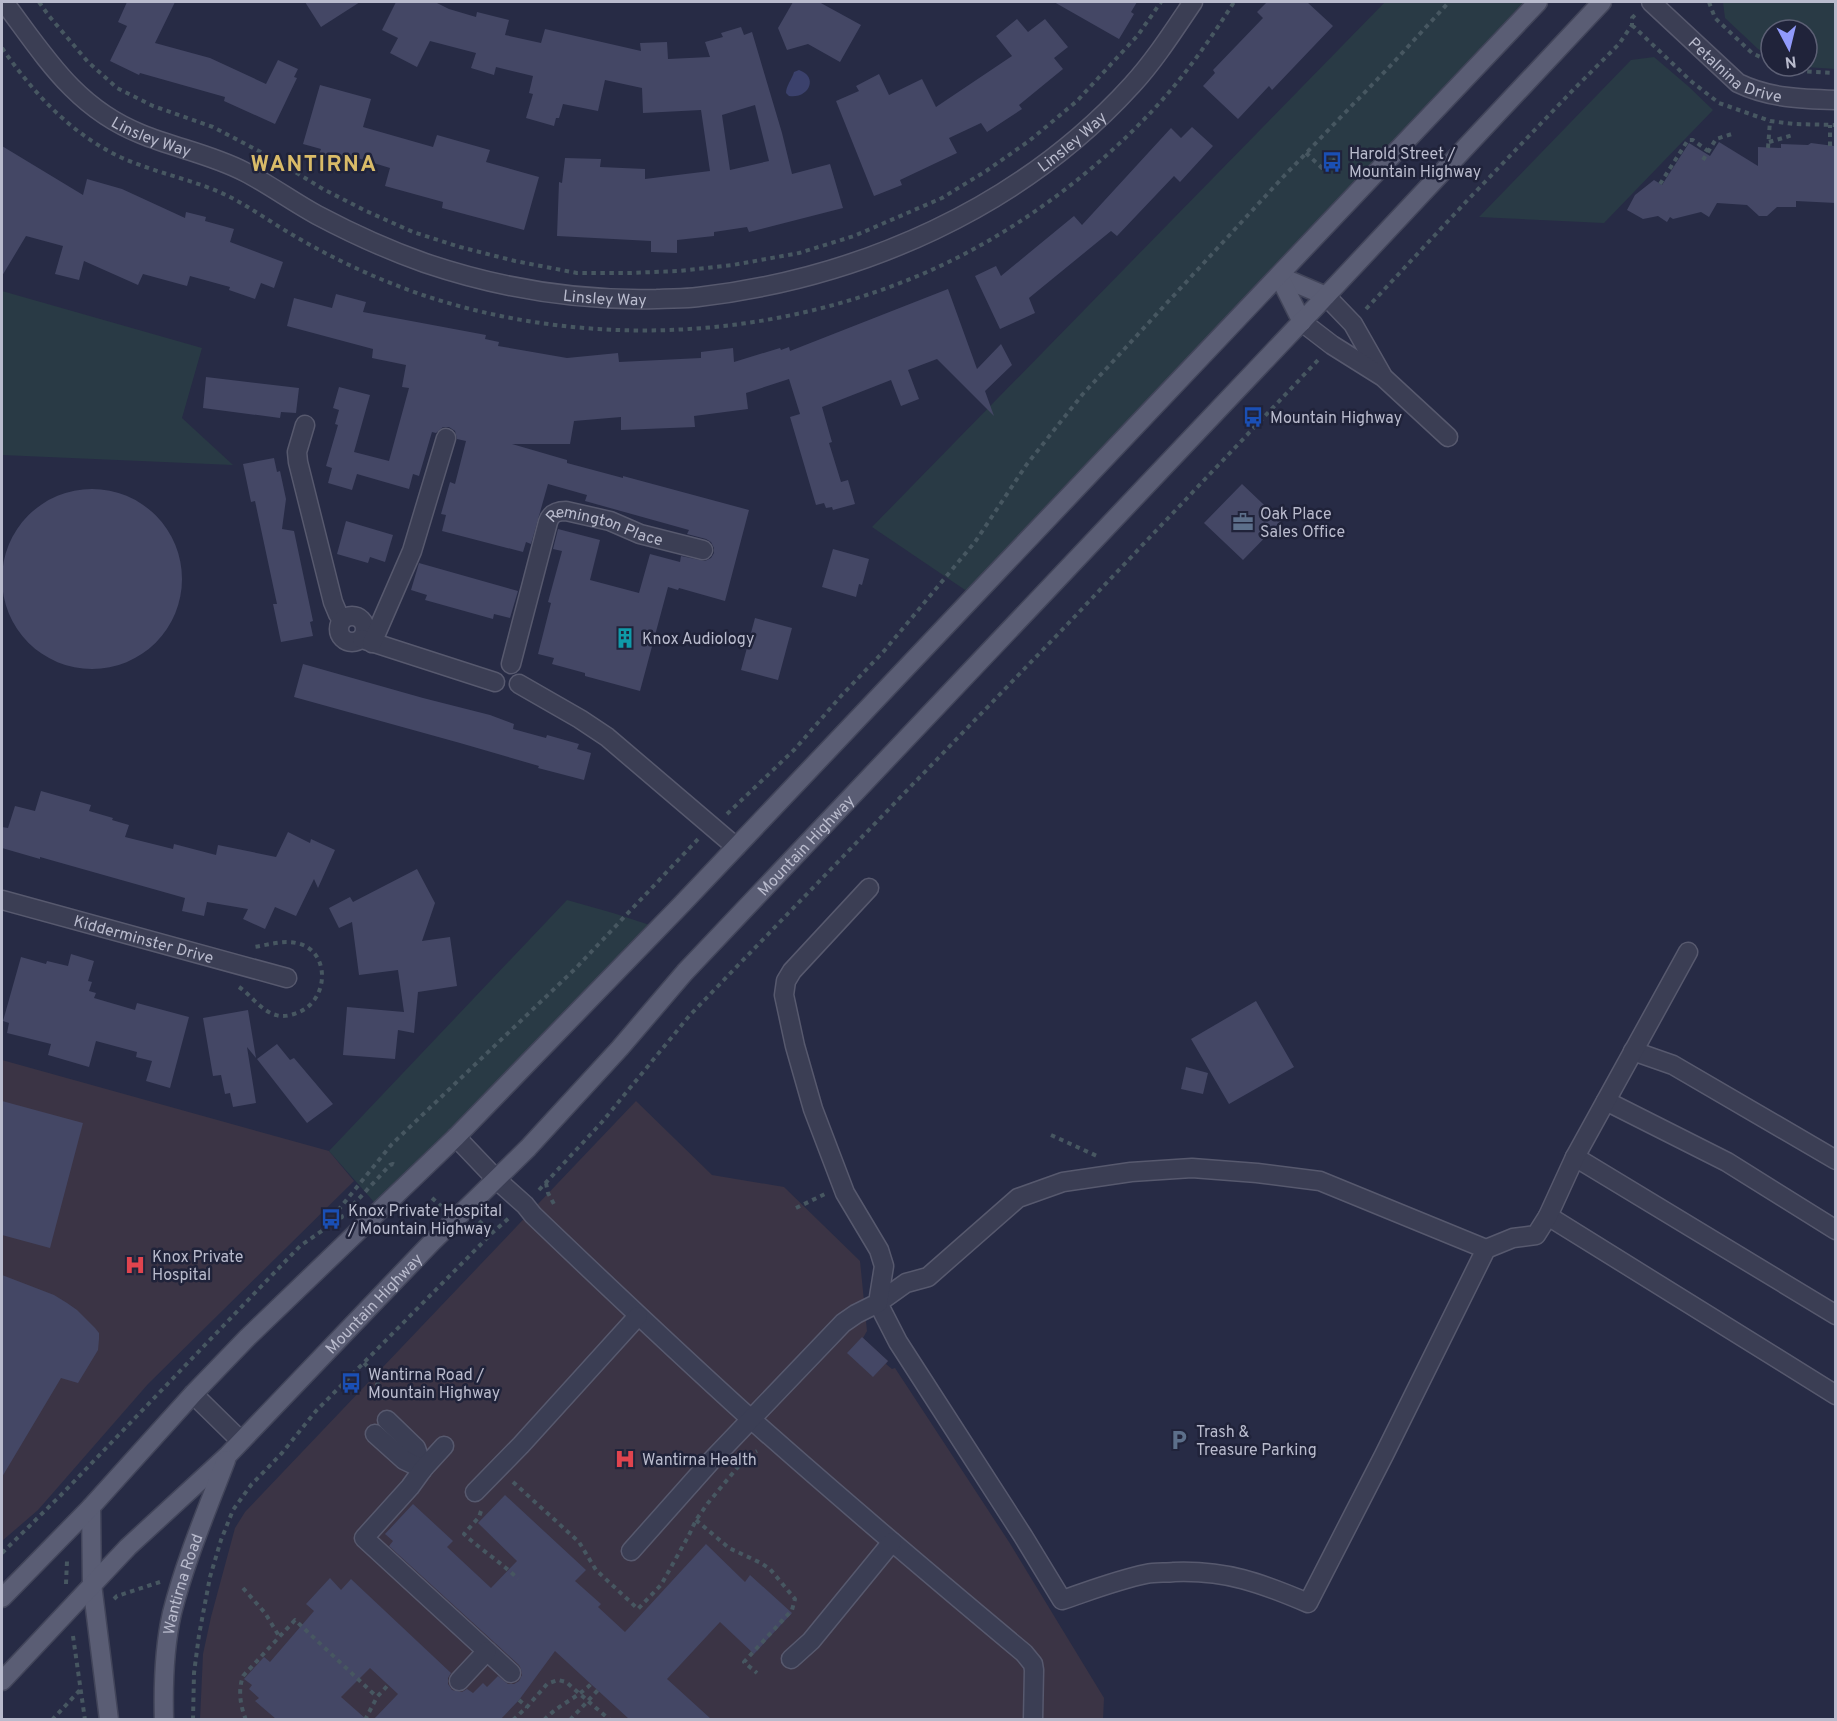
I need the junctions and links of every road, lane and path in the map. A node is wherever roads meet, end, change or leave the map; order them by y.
1 (4, 2) edge
2 (39, 2) edge
3 (1161, 2) edge
4 (1193, 2) edge
5 (1234, 2) edge
6 (1449, 2) edge
7 (1538, 2) edge
8 (1602, 2) edge
9 (1709, 2) edge
10 (1645, 6) edge
11 (2, 48) edge
12 (1759, 56) edge
13 (1819, 72) edge
14 (1836, 73) edge
15 (1836, 100) edge
16 (1770, 121) dead end
17 (1830, 124) dead end
18 (1735, 133) dead end
19 (1793, 135) dead end
20 (1836, 138) edge
21 (1830, 140) junction
22 (1830, 146) dead end
23 (1708, 151) junction
24 (1306, 153) junction
25 (1335, 159) dead end
26 (1703, 160) dead end
27 (1660, 184) dead end
28 (1279, 276) junction
29 (1326, 296) junction
30 (1302, 321) junction
31 (1353, 324) junction
32 (1332, 345) junction
33 (1383, 377) junction
34 (305, 425) dead end
35 (1448, 437) dead end
36 (446, 438) dead end
37 (703, 550) dead end
38 (367, 641) junction
39 (511, 664) junction
40 (495, 682) junction
41 (519, 684) junction
42 (727, 814) dead end
43 (698, 839) dead end
44 (736, 847) junction
45 (869, 888) dead end
46 (2, 900) edge
47 (1688, 952) dead end
48 (287, 978) dead end
49 (1633, 1051) junction
50 (1606, 1101) junction
51 (1051, 1135) dead end
52 (456, 1137) junction
53 (1575, 1156) junction
54 (1836, 1160) edge
55 (397, 1167) dead end
56 (1131, 1172) junction
57 (497, 1180) junction
58 (546, 1183) junction
59 (842, 1185) junction
60 (432, 1198) dead end
61 (525, 1205) junction
62 (442, 1206) dead end
63 (796, 1208) dead end
64 (562, 1213) dead end
65 (342, 1216) junction
66 (1548, 1216) junction
67 (478, 1220) dead end
68 (1836, 1230) edge
69 (492, 1233) junction
70 (1486, 1249) junction
71 (884, 1266) junction
72 (906, 1283) junction
73 (878, 1303) junction
74 (1836, 1315) edge
75 (638, 1316) junction
76 (364, 1363) junction
77 (193, 1394) junction
78 (1836, 1395) edge
79 (384, 1419) joint
80 (751, 1419) junction
81 (771, 1437) junction
82 (241, 1441) junction
83 (444, 1446) dead end
84 (228, 1455) junction
85 (423, 1469) junction
86 (510, 1480) dead end
87 (479, 1498) joint
88 (90, 1507) junction
89 (696, 1520) junction
90 (892, 1542) junction
91 (631, 1551) dead end
92 (2, 1553) edge
93 (184, 1576) junction
94 (210, 1577) junction
95 (518, 1579) dead end
96 (92, 1584) junction
97 (243, 1588) dead end
98 (2, 1599) edge
99 (96, 1617) junction
100 (279, 1636) junction
101 (74, 1641) dead end
102 (487, 1651) junction
103 (791, 1659) dead end
104 (511, 1673) dead end
105 (757, 1673) dead end
106 (2, 1681) edge
107 (459, 1682) dead end
108 (591, 1684) dead end
109 (388, 1685) dead end
110 (81, 1689) dead end
111 (598, 1690) dead end
112 (580, 1694) junction
113 (377, 1697) junction
114 (519, 1700) dead end
115 (588, 1701) junction
116 (527, 1707) junction
117 (52, 1719) edge
118 (109, 1719) edge
119 (164, 1719) edge
120 (193, 1719) edge
121 (246, 1719) edge
122 (365, 1719) edge
123 (513, 1719) edge
124 (544, 1719) edge
125 (570, 1719) edge
126 (610, 1719) edge
127 (1033, 1719) edge

1 - 4 street, Linsley Way
2 - 3 path
5 - 11 path
6 - 24 path
7 - 28 main road
8 - 29 main road, Mountain Highway
9 - 12 path
10 - 15 street, Petalnina Drive
10 - 31 path
13 - 14 path
16 - 19 path
17 - 21 path
18 - 23 path
20 - 21 path
21 - 22 path
23 - 26 path
23 - 27 path
24 - 25 path
24 - 42 path
28 - 29 main road
28 - 30 main road
28 - 44 main road
29 - 30 main road, Mountain Highway
29 - 31 street
30 - 32 street
30 - 57 main road, Mountain Highway
31 - 33 street
32 - 33 street
32 - 58 path
33 - 35 street
34 - 38 street
36 - 38 street
37 - 39 street, Remington Place
38 - 40 street
39 - 40 street, Remington Place
39 - 41 street
40 - 41 street
41 - 44 street
43 - 65 path
44 - 52 main road
45 - 59 street
46 - 48 street, Kidderminster Drive
47 - 49 street
49 - 50 street
49 - 54 street
50 - 53 street
50 - 68 street
51 - 56 path
52 - 57 street
52 - 77 main road
53 - 66 street
53 - 74 street
55 - 65 path
56 - 70 street
56 - 72 street
57 - 61 street
57 - 82 main road, Mountain Highway
58 - 61 path
58 - 64 path
59 - 63 path
59 - 71 street
60 - 62 path
61 - 69 path
61 - 75 street
65 - 92 path
66 - 70 street
66 - 78 street
67 - 69 path
69 - 76 path
70 - 73 street
71 - 72 street
71 - 73 street
72 - 73 street
73 - 80 street
75 - 80 street
75 - 87 street
76 - 79 path
76 - 94 path
77 - 82 street
77 - 88 main road
79 - 85 street
80 - 81 street
80 - 91 street
81 - 89 path
81 - 90 street
82 - 84 main road, Mountain Highway
83 - 85 street
84 - 93 main road, Wantirna Road
84 - 96 main road, Mountain Highway
85 - 102 street
86 - 89 path
87 - 95 path
88 - 96 main road
88 - 98 main road
89 - 105 path
90 - 103 street
90 - 127 street
93 - 94 path
93 - 99 path
93 - 119 main road, Wantirna Road
94 - 120 path
96 - 99 main road
96 - 106 main road, Mountain Highway
97 - 100 path
99 - 101 path
99 - 118 main road
100 - 113 path
100 - 121 path
102 - 104 street
102 - 107 street
108 - 112 path
109 - 113 path
110 - 117 path
111 - 115 path
112 - 115 path
112 - 116 path
112 - 124 path
113 - 122 path
114 - 116 path
115 - 125 path
115 - 126 path
116 - 123 path

